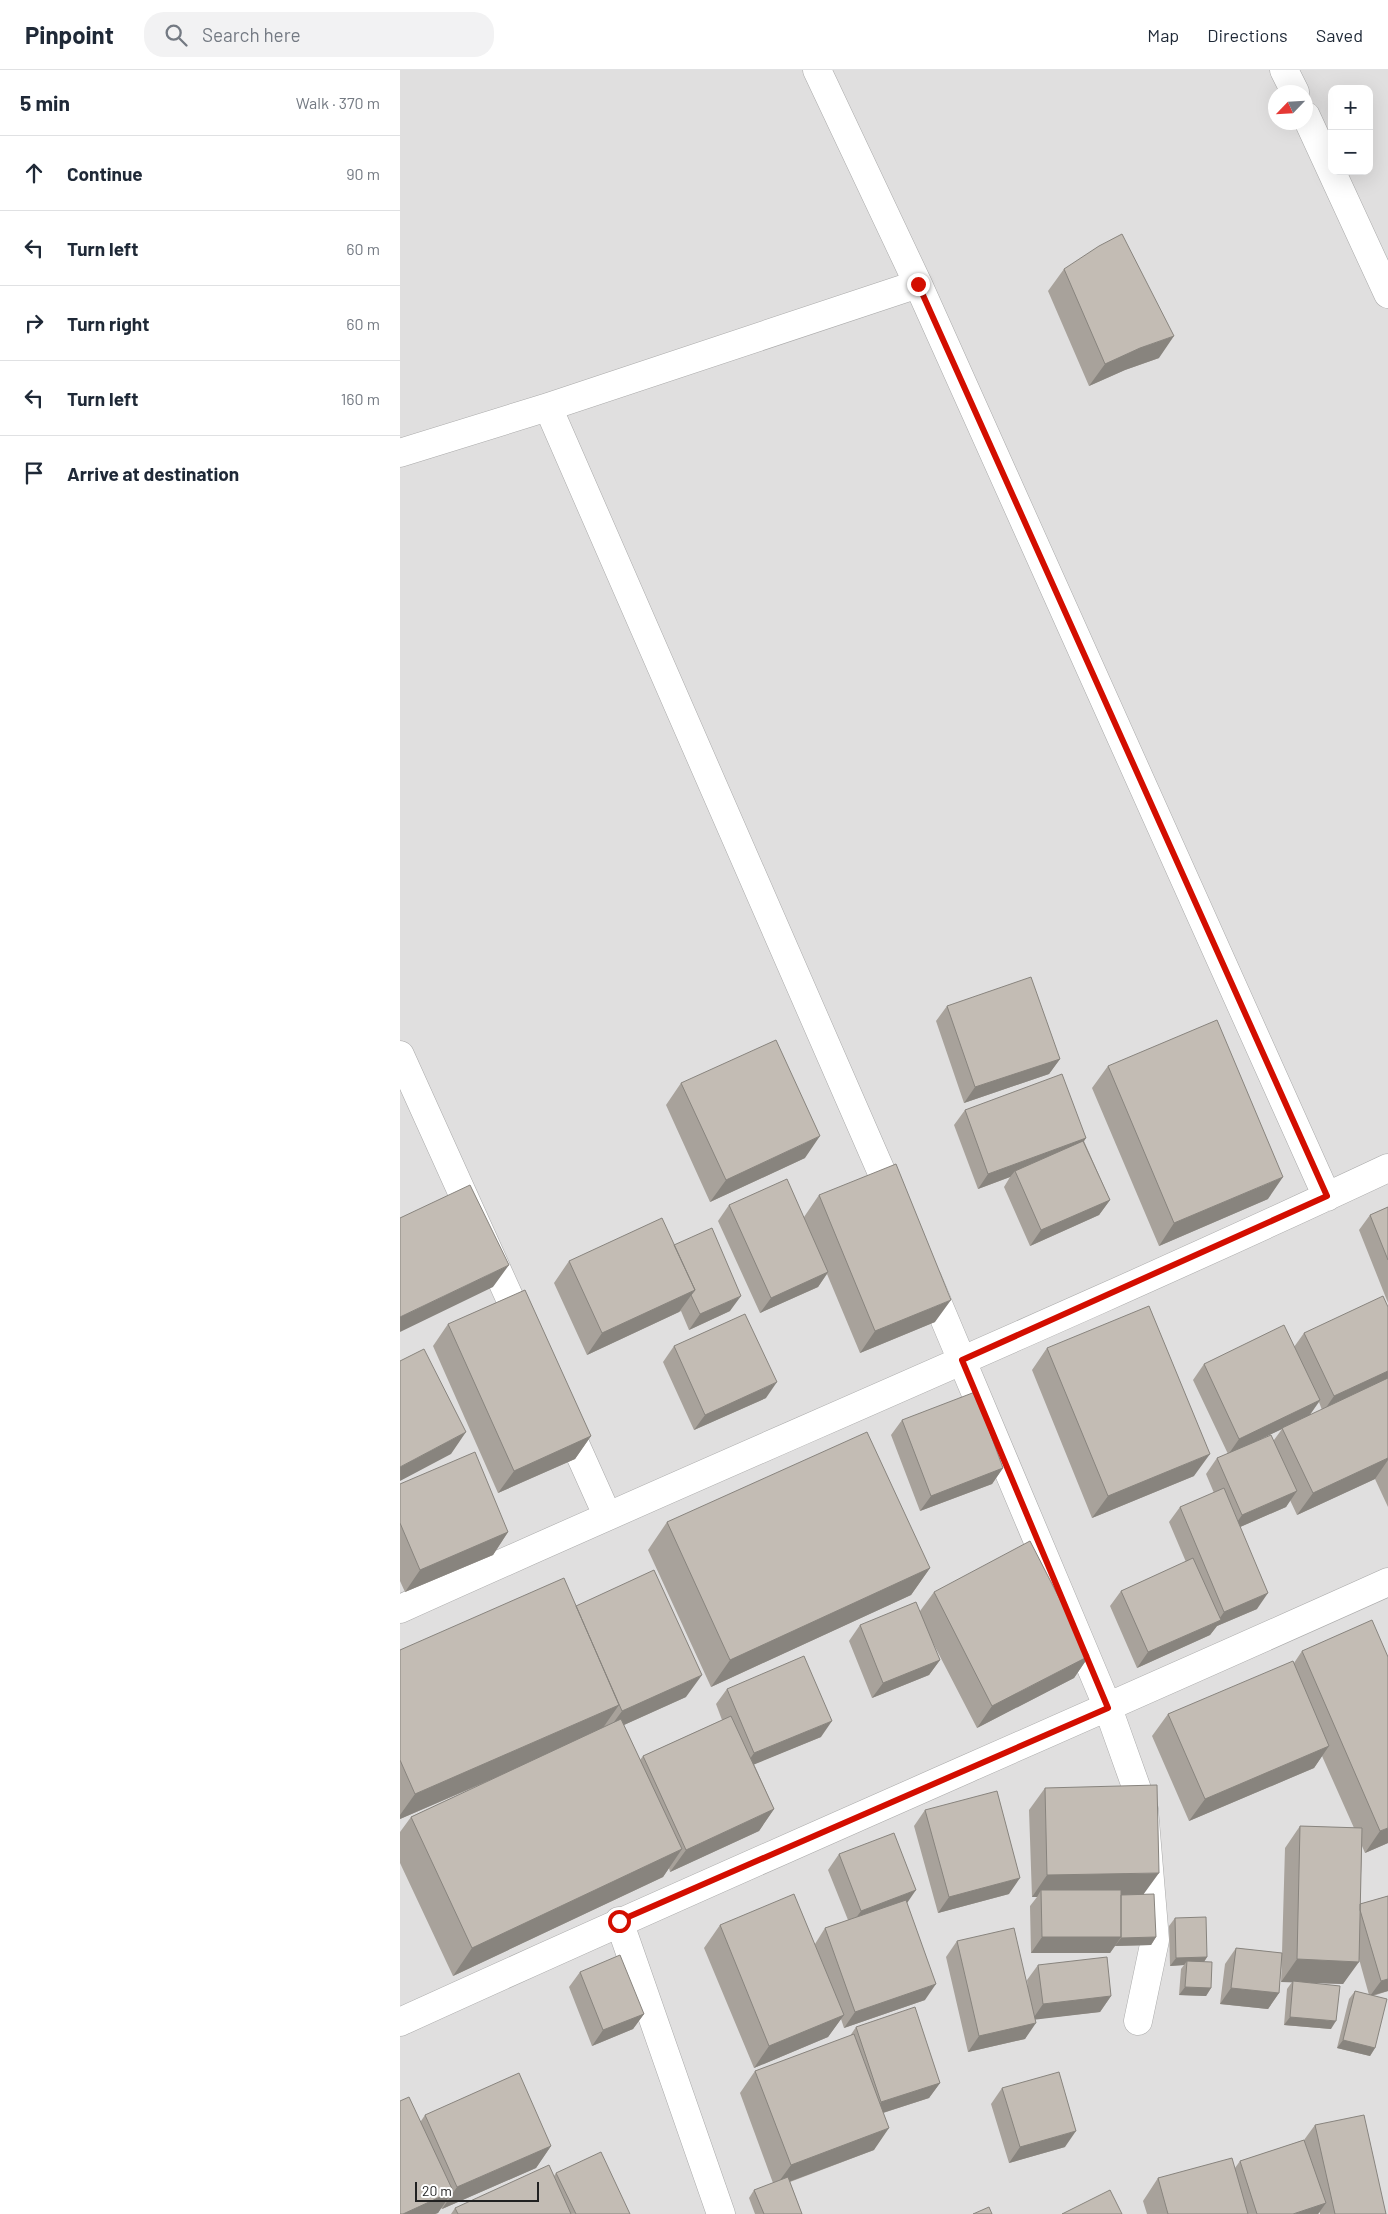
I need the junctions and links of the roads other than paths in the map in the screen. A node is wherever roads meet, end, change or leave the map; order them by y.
1 (817, 70) edge
2 (1284, 70) edge
3 (1292, 85) edge
4 (1312, 130) edge
5 (918, 284) junction
6 (1388, 294) edge
7 (548, 407) junction
8 (400, 453) edge
9 (400, 1055) edge
10 (1388, 1168) edge
11 (1327, 1196) junction
12 (903, 1222) edge
13 (919, 1259) edge
14 (534, 1353) edge
15 (962, 1360) junction
16 (554, 1398) edge
17 (607, 1515) junction
18 (1388, 1582) edge
19 (400, 1608) edge
20 (1108, 1708) junction
21 (619, 1921) junction
22 (1138, 2020) dead end
23 (400, 2022) edge
24 (721, 2214) edge

1 - 5 street
2 - 3 street
4 - 6 street
5 - 7 street
5 - 11 street
7 - 8 street
7 - 12 street
9 - 14 street
10 - 11 street
11 - 15 street
13 - 15 street
15 - 17 street
15 - 20 street
16 - 17 street
17 - 19 street
18 - 20 street
20 - 21 street
20 - 22 street
21 - 23 street
21 - 24 street

